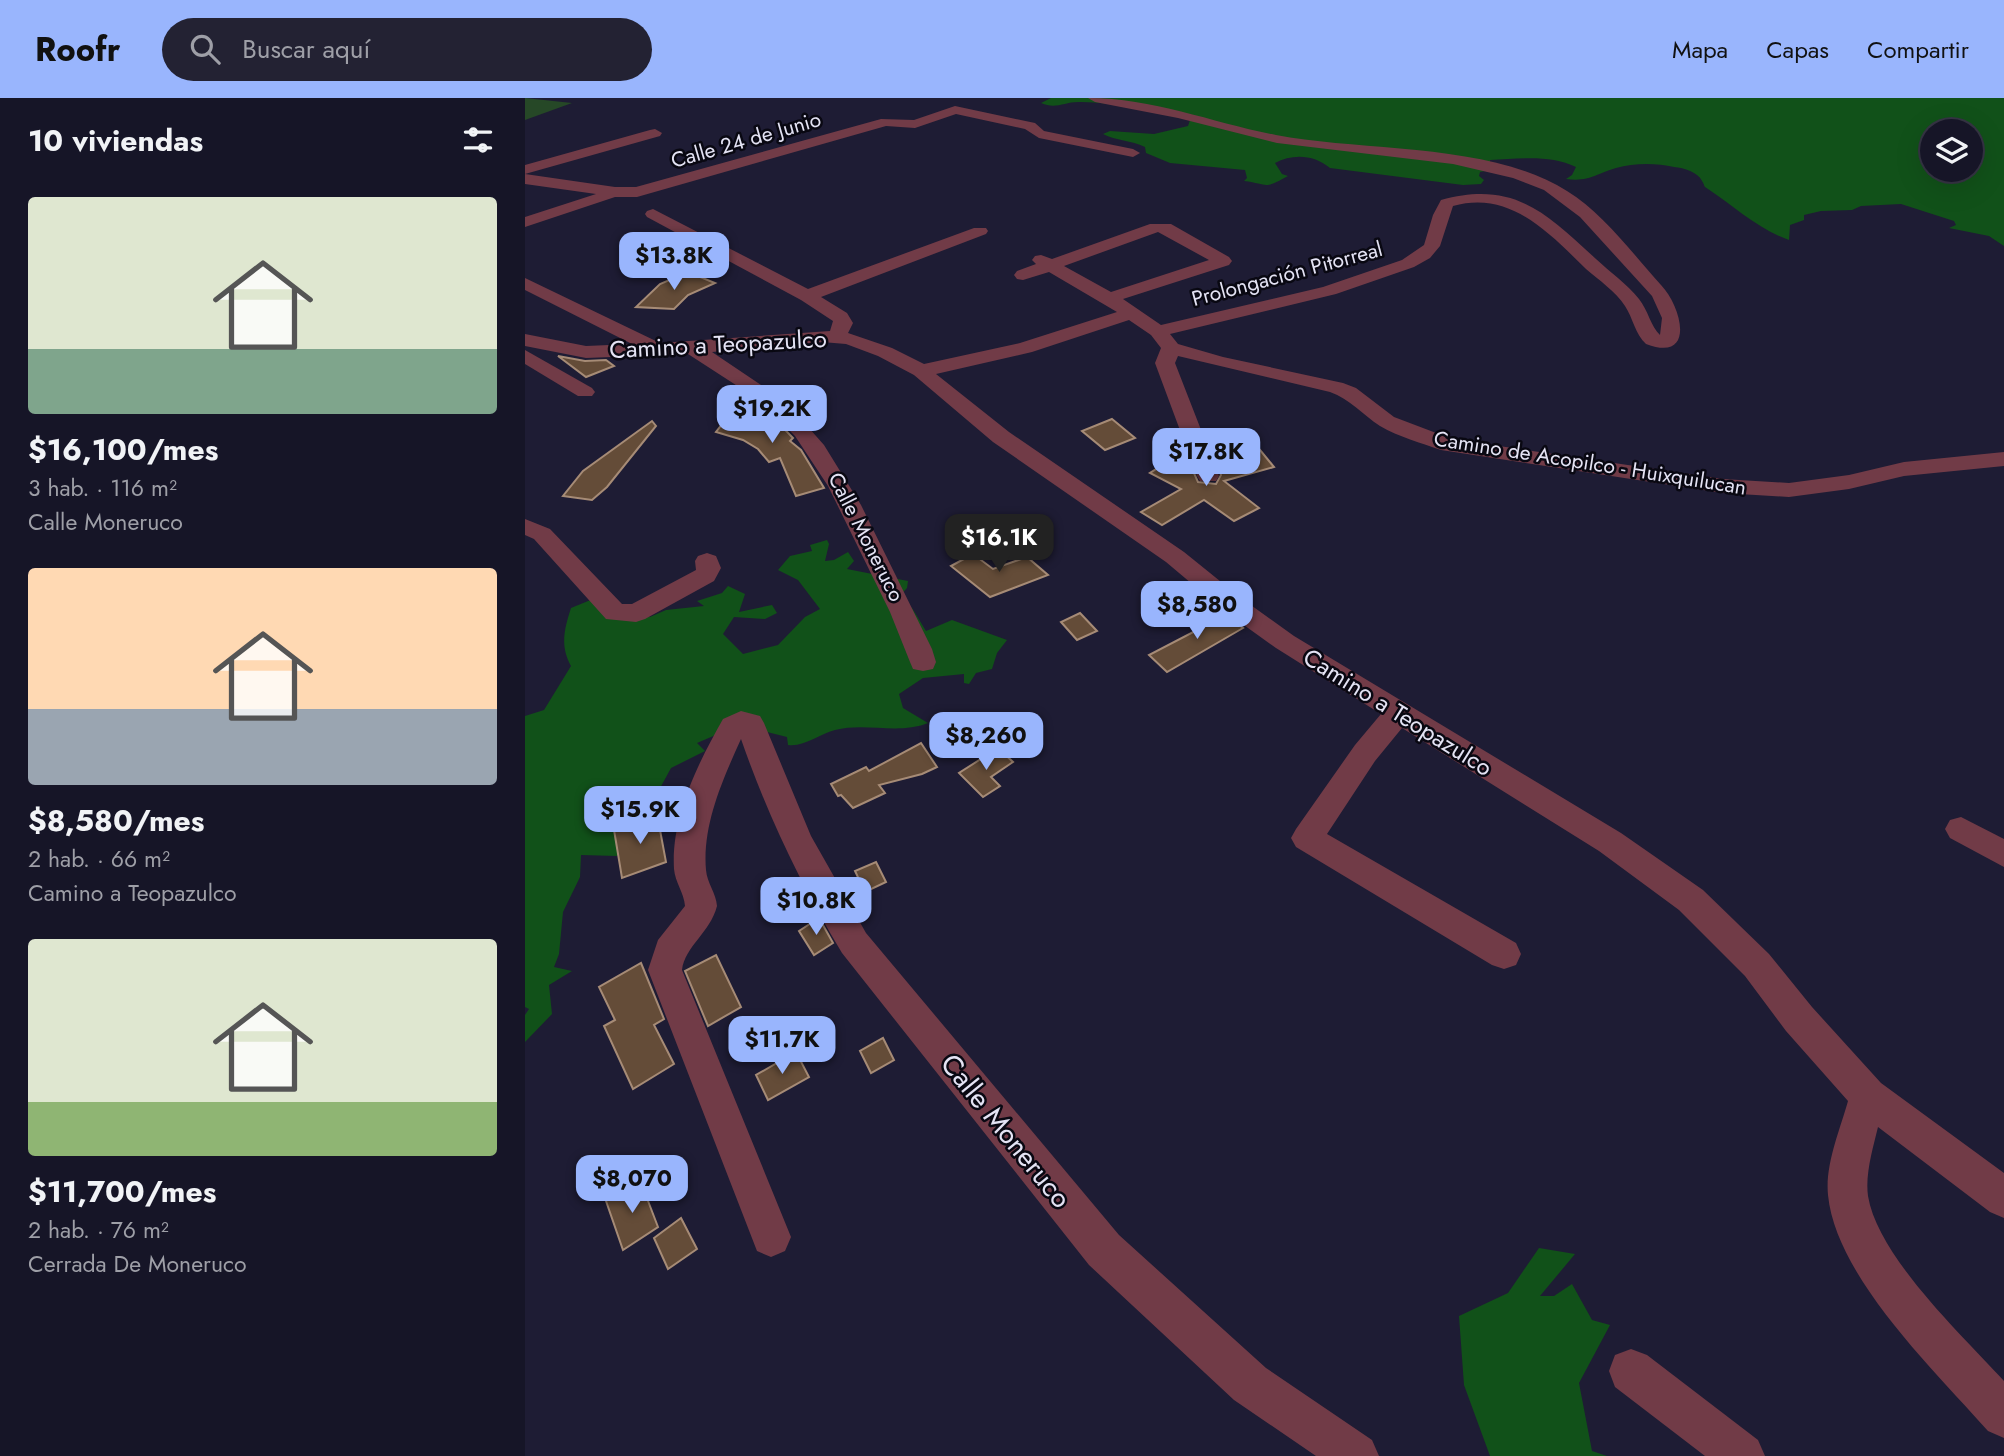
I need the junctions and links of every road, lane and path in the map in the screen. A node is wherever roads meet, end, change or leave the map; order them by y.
1 (1095, 98) edge
2 (655, 133) dead end
3 (1133, 153) dead end
4 (525, 170) edge
5 (525, 179) edge
6 (615, 192) junction
7 (653, 214) dead end
8 (525, 222) edge
9 (979, 231) dead end
10 (1035, 256) dead end
11 (1050, 267) junction
12 (1023, 275) dead end
13 (525, 283) edge
14 (807, 296) junction
15 (1113, 297) junction
16 (1132, 313) junction
17 (836, 337) junction
18 (525, 340) edge
19 (1164, 340) junction
20 (692, 348) junction
21 (657, 349) junction
22 (525, 356) edge
23 (921, 371) junction
24 (585, 392) dead end
25 (2004, 459) edge
26 (1208, 476) dead end
27 (534, 530) edge
28 (708, 561) dead end
29 (923, 662) dead end
30 (1399, 712) junction
31 (1961, 829) dead end
32 (2004, 854) edge
33 (1504, 954) dead end
34 (1868, 1096) junction
35 (2004, 1198) edge
36 (771, 1237) dead end
37 (1631, 1371) dead end
38 (2004, 1415) edge
39 (1356, 1456) edge
40 (1742, 1456) edge

1 - 19 street, Prolongación Pitorreal
2 - 4 street
3 - 6 street, Calle 24 de Junio
5 - 6 street
6 - 8 street
7 - 14 street
9 - 14 street
10 - 11 street, Camino de Acopilco - Huixquilucan
11 - 12 street
11 - 15 street, Camino de Acopilco - Huixquilucan
11 - 15 street
13 - 21 street
14 - 17 street
15 - 16 street, Camino de Acopilco - Huixquilucan
16 - 19 street, Camino de Acopilco - Huixquilucan
16 - 23 street
17 - 20 street, Camino a Teopazulco
17 - 23 street, Camino a Teopazulco
18 - 21 street, Camino a Teopazulco
19 - 25 street, Camino de Acopilco - Huixquilucan
19 - 26 street
20 - 21 street, Camino a Teopazulco
20 - 29 street, Calle Moneruco
22 - 24 street
23 - 30 street, Camino a Teopazulco
27 - 28 street
30 - 33 street
30 - 34 street, Camino a Teopazulco
31 - 32 street
34 - 35 street, Camino a Teopazulco
34 - 38 street
36 - 39 street, Calle Moneruco
37 - 40 street

